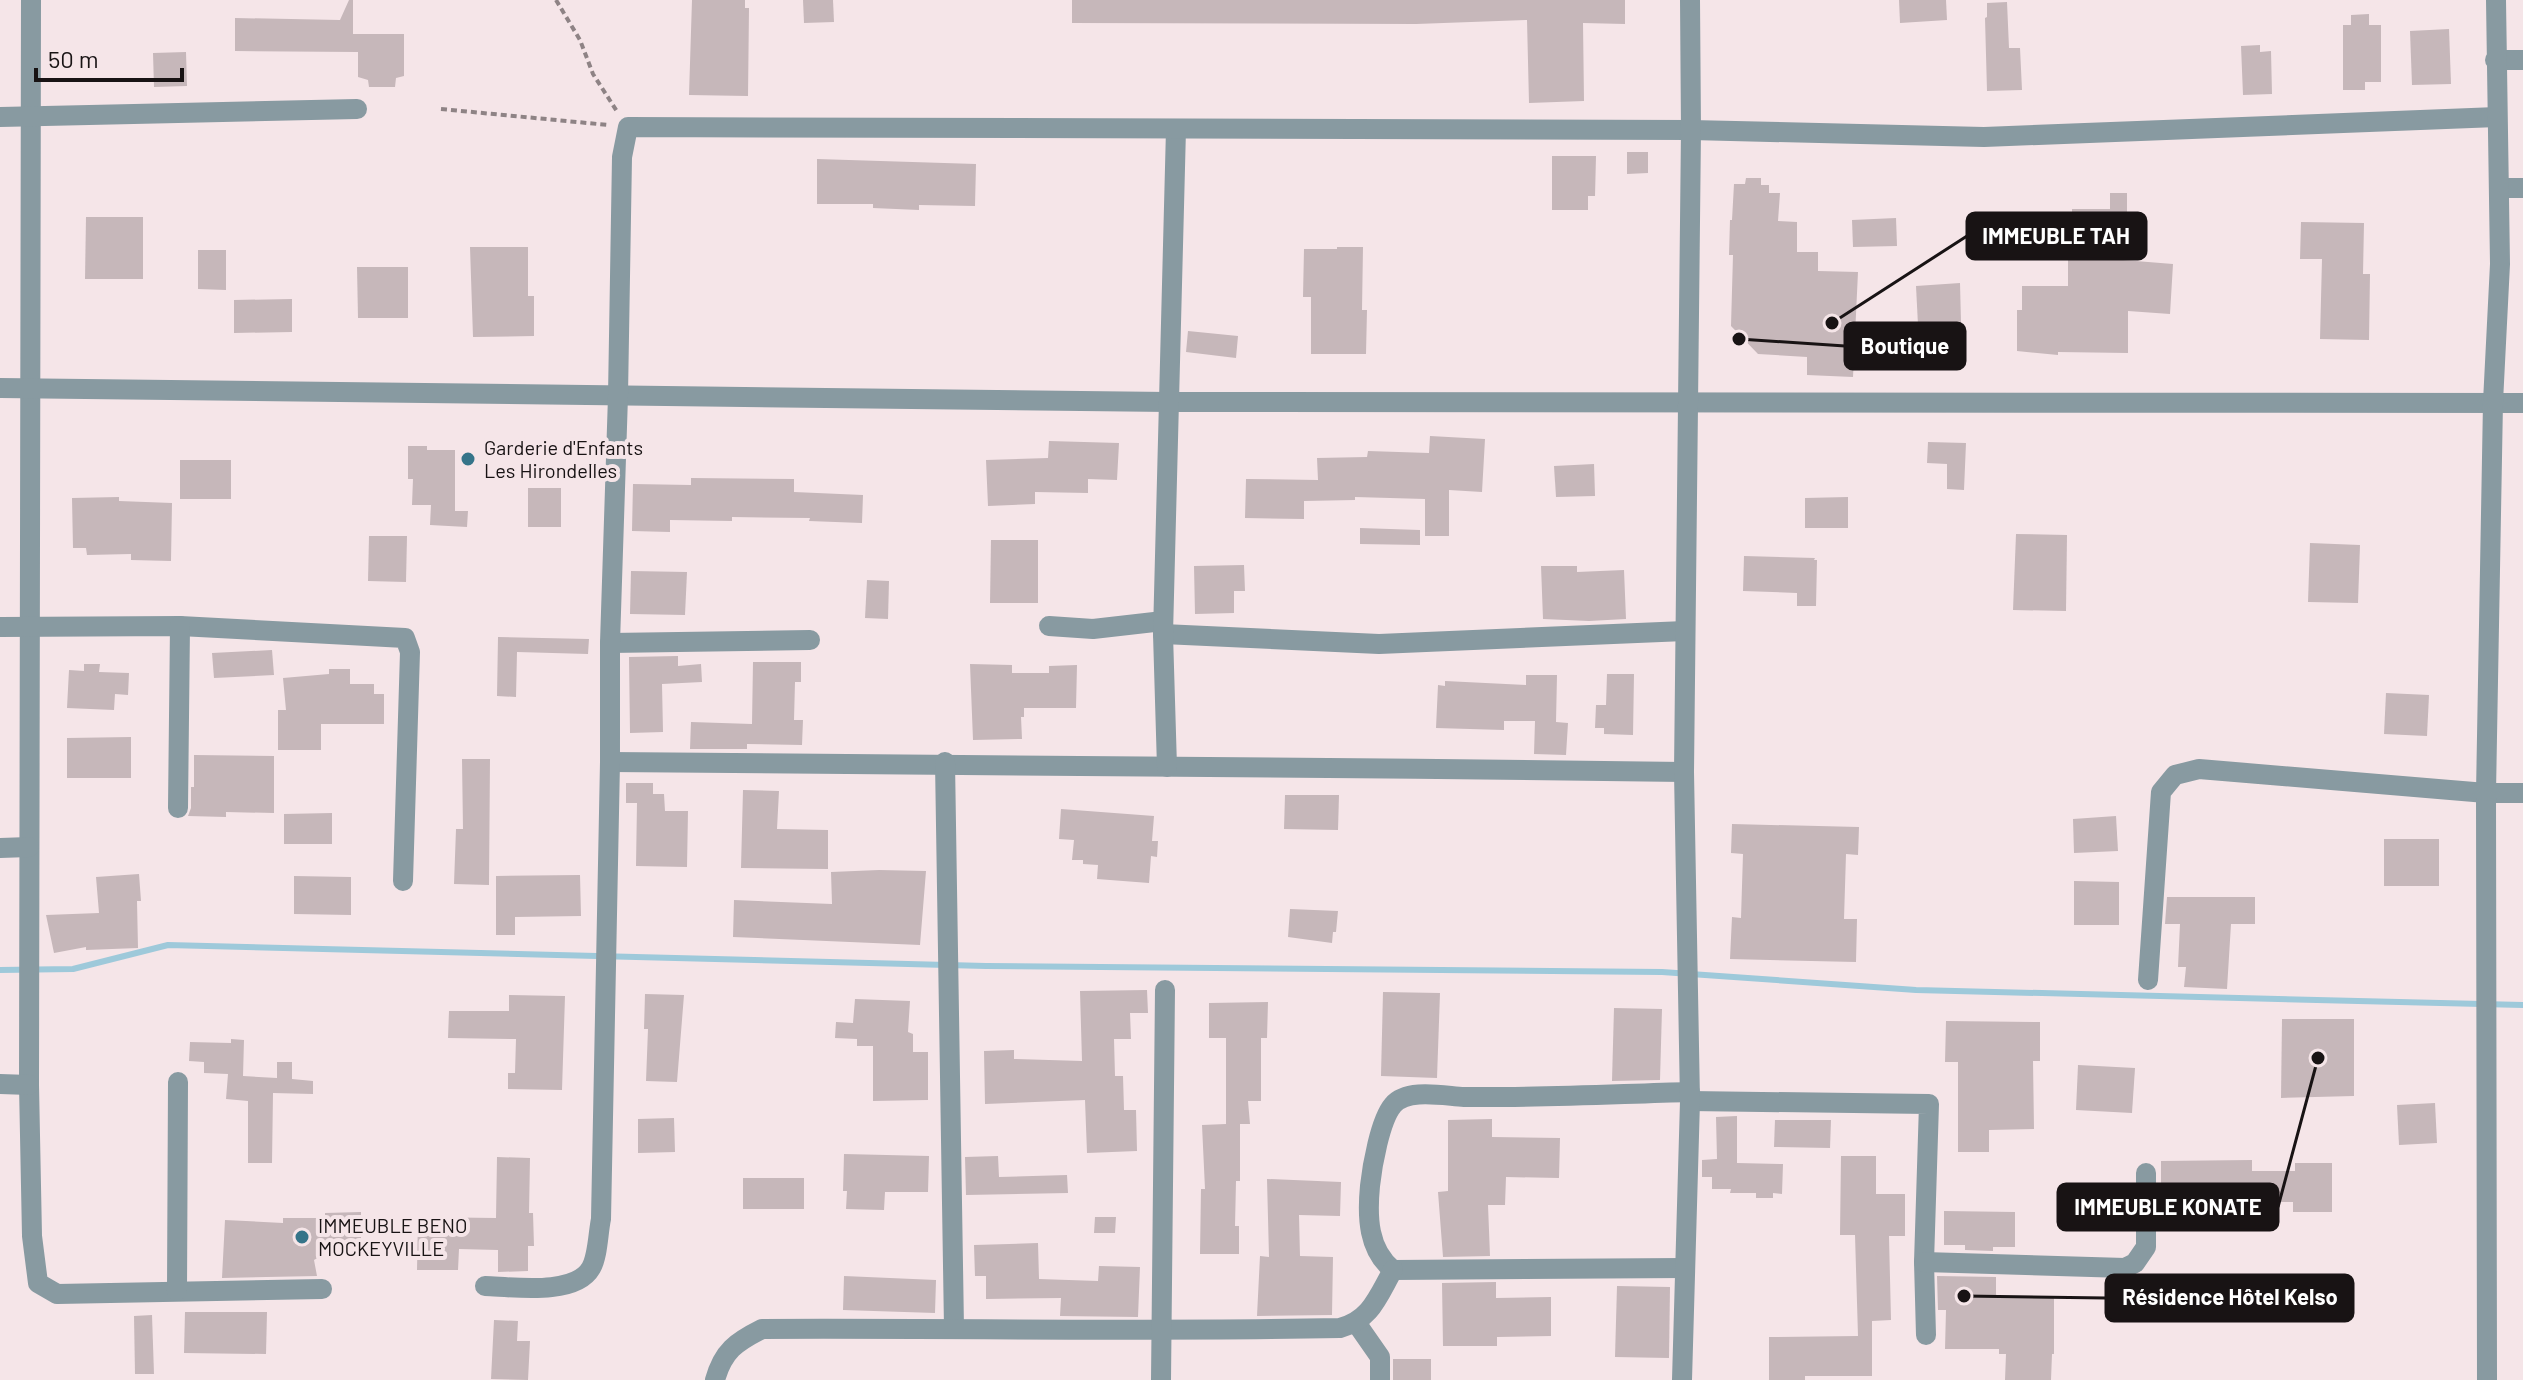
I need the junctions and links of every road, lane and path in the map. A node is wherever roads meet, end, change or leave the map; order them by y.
1 (31, 0) edge
2 (556, 0) edge
3 (1690, 0) edge
4 (2496, 0) edge
5 (2495, 60) junction
6 (2523, 60) edge
7 (357, 109) dead end
8 (441, 109) dead end
9 (0, 117) edge
10 (29, 117) junction
11 (2497, 117) junction
12 (628, 127) junction
13 (1176, 129) junction
14 (1691, 130) junction
15 (2499, 188) junction
16 (2523, 188) edge
17 (0, 388) edge
18 (31, 389) junction
19 (618, 396) junction
20 (1687, 401) junction
21 (1168, 402) junction
22 (2493, 402) junction
23 (2523, 403) edge
24 (180, 626) junction
25 (1049, 626) dead end
26 (0, 627) edge
27 (29, 627) junction
28 (1163, 627) junction
29 (1685, 631) junction
30 (810, 640) dead end
31 (610, 643) junction
32 (610, 762) junction
33 (945, 762) junction
34 (1167, 767) junction
35 (1684, 772) junction
36 (2486, 793) junction
37 (2523, 793) edge
38 (178, 808) dead end
39 (29, 847) junction
40 (0, 848) edge
41 (403, 881) dead end
42 (2148, 980) dead end
43 (1165, 990) dead end
44 (178, 1082) dead end
45 (0, 1084) edge
46 (29, 1085) junction
47 (1690, 1097) junction
48 (2146, 1173) dead end
49 (1924, 1262) junction
50 (1684, 1268) junction
51 (1393, 1270) junction
52 (485, 1286) dead end
53 (322, 1289) dead end
54 (177, 1291) junction
55 (1357, 1324) junction
56 (954, 1328) junction
57 (1162, 1332) junction
58 (1926, 1335) dead end
59 (715, 1380) edge
60 (1161, 1380) edge
61 (1380, 1380) edge
62 (1682, 1380) edge
63 (2487, 1380) edge

1 - 10 street
2 - 12 path
3 - 14 street
4 - 5 street
5 - 6 street
5 - 11 street
7 - 10 street
8 - 12 path
9 - 10 street
10 - 18 street
11 - 14 street
11 - 15 street
12 - 13 street
12 - 19 street
13 - 14 street
13 - 21 street
14 - 20 street
15 - 16 street
15 - 22 street
17 - 18 street
18 - 19 street
18 - 27 street
19 - 21 street
19 - 31 street
20 - 21 street
20 - 22 street
20 - 29 street
21 - 28 street
22 - 23 street
22 - 36 street
24 - 27 street
24 - 38 street
24 - 41 street
25 - 28 street
26 - 27 street
27 - 39 street
28 - 29 street
28 - 34 street
29 - 35 street
30 - 31 street
31 - 32 street
32 - 33 street
32 - 52 street
33 - 34 street
33 - 56 street
34 - 35 street
35 - 47 street
36 - 37 street
36 - 42 street
36 - 63 street
39 - 40 street
39 - 46 street
43 - 57 street
44 - 54 street
45 - 46 street
46 - 54 street
47 - 49 street
47 - 50 street
47 - 51 street
48 - 49 street
49 - 58 street
50 - 51 street
50 - 62 street
51 - 55 street
53 - 54 street
55 - 57 street
55 - 61 street
56 - 57 street
56 - 59 street
57 - 60 street

